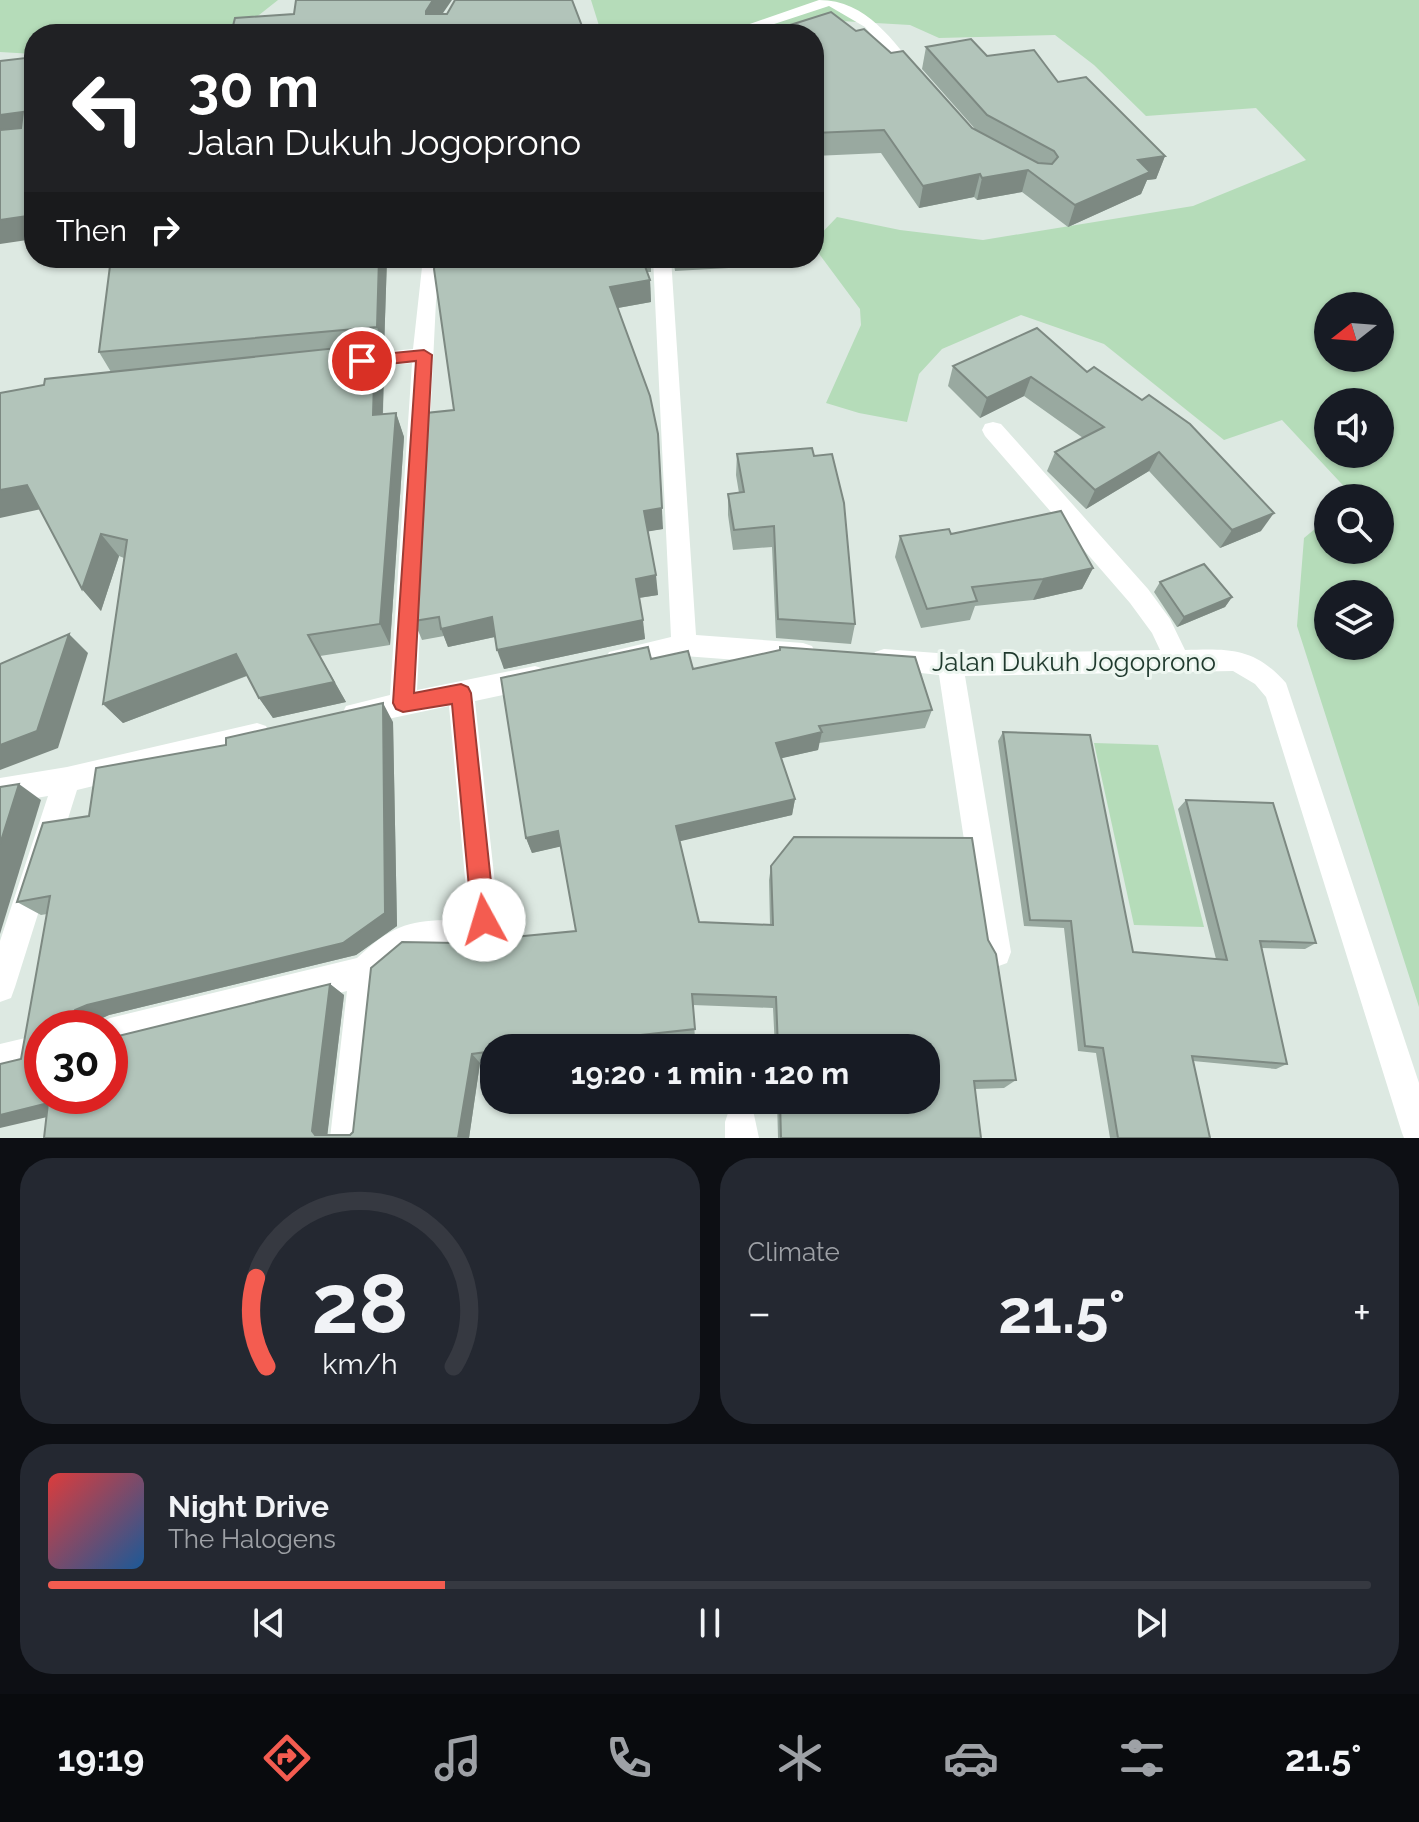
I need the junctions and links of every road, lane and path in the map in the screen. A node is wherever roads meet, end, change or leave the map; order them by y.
1 (760, 24) edge
2 (923, 88) edge
3 (431, 268) edge
4 (663, 268) edge
5 (424, 355) junction
6 (331, 364) edge
7 (993, 430) dead end
8 (684, 645) junction
9 (825, 656) edge
10 (856, 658) edge
11 (1177, 660) junction
12 (595, 664) edge
13 (950, 665) junction
14 (565, 671) edge
15 (461, 693) junction
16 (403, 703) junction
17 (326, 720) edge
18 (280, 730) edge
19 (67, 780) junction
20 (0, 791) edge
21 (996, 952) edge
22 (365, 971) junction
23 (0, 987) edge
24 (128, 1030) edge
25 (24, 1054) edge
26 (0, 1060) edge
27 (1419, 1133) edge
28 (347, 1138) edge

1 - 2 street
3 - 5 street
4 - 8 street
5 - 6 street
5 - 16 street
7 - 11 street
8 - 9 street
8 - 12 street
10 - 13 street, Jalan Dukuh Jogoprono
11 - 13 street, Jalan Dukuh Jogoprono
11 - 27 street, Jalan Dukuh Jogoprono
13 - 21 street
14 - 15 street
15 - 16 street
15 - 22 street
16 - 17 street
18 - 19 street
19 - 20 street
19 - 23 street
22 - 24 street
22 - 28 street
25 - 26 street

